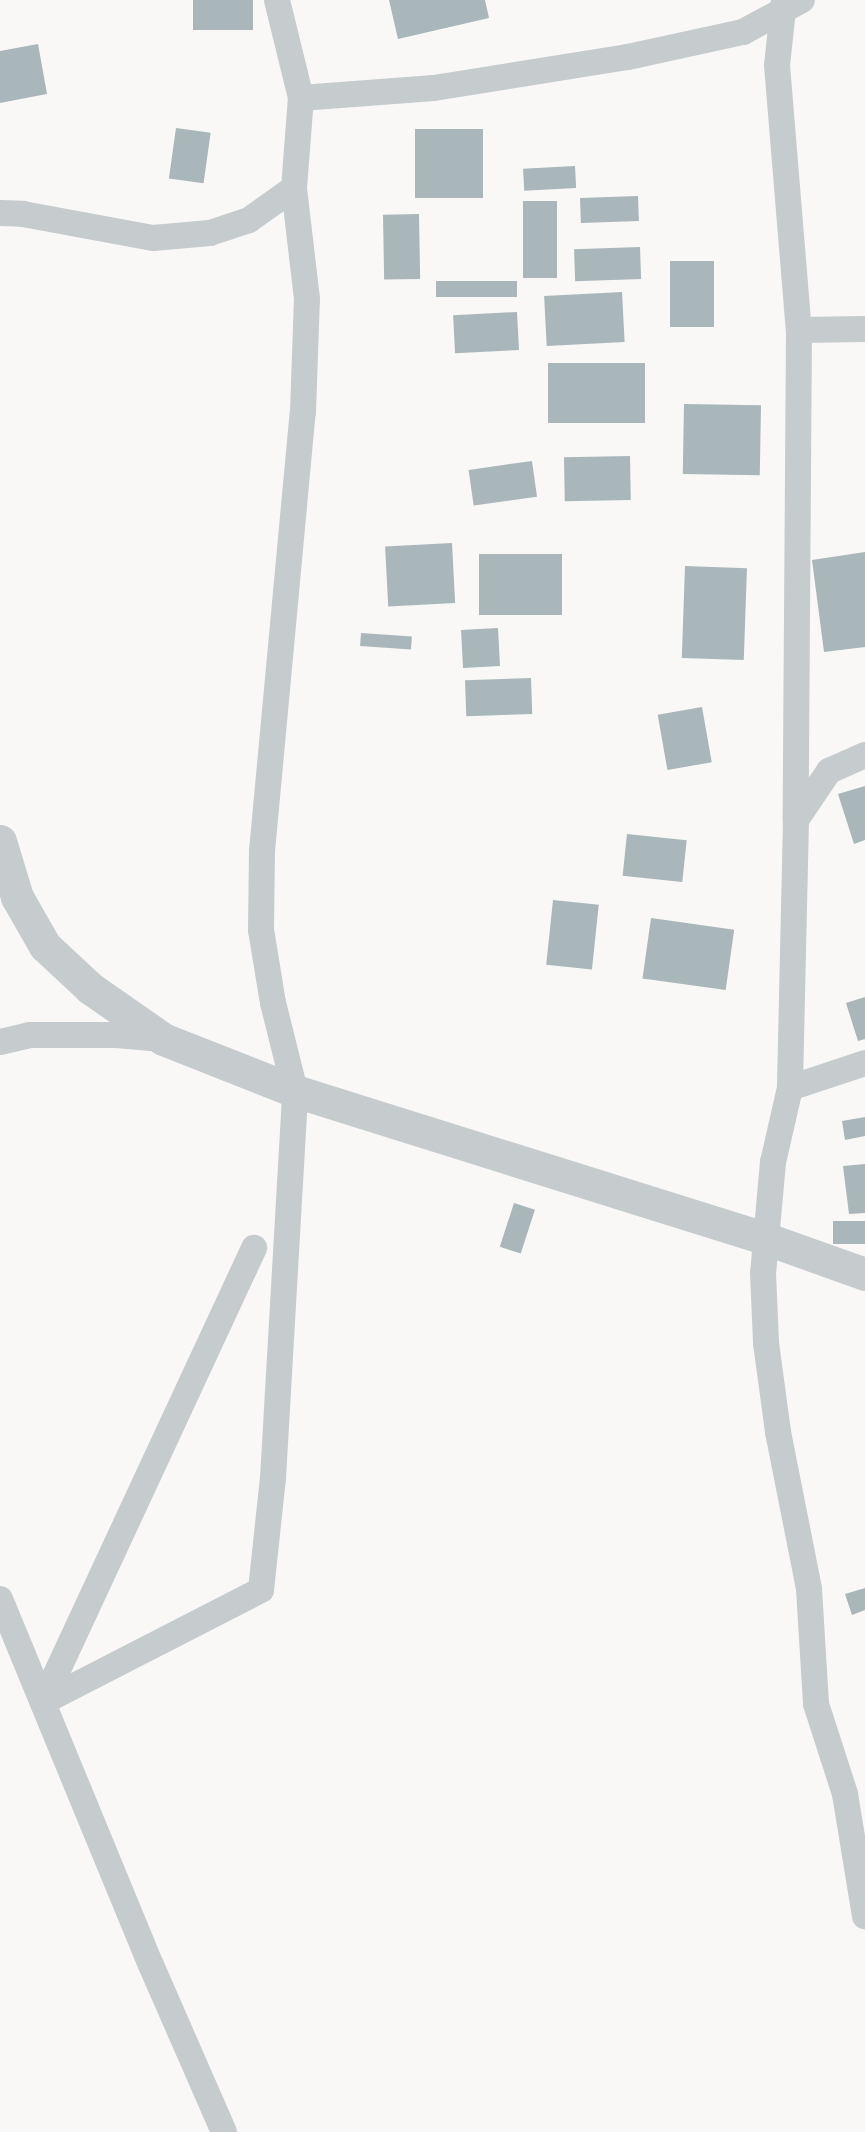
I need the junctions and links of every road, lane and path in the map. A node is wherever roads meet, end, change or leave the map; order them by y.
1 (277, 0) edge
2 (790, 4) edge
3 (301, 98) junction
4 (294, 188) junction
5 (0, 213) edge
6 (865, 329) edge
7 (799, 330) junction
8 (865, 755) edge
9 (796, 820) junction
10 (0, 841) edge
11 (163, 1039) junction
12 (0, 1042) edge
13 (865, 1063) edge
14 (790, 1088) junction
15 (295, 1091) junction
16 (764, 1238) junction
17 (254, 1248) dead end
18 (865, 1274) edge
19 (0, 1599) edge
20 (43, 1702) junction
21 (865, 1916) edge
22 (225, 2132) edge

1 - 3 street
2 - 3 street
2 - 7 street
3 - 4 street
4 - 5 street
4 - 15 street
6 - 7 street
7 - 9 street
8 - 9 street
9 - 14 street
10 - 11 street
11 - 12 street
11 - 15 street
13 - 14 street
14 - 16 street
15 - 16 street
15 - 20 street
16 - 18 street
16 - 21 street
17 - 20 street
19 - 20 street
20 - 22 street

